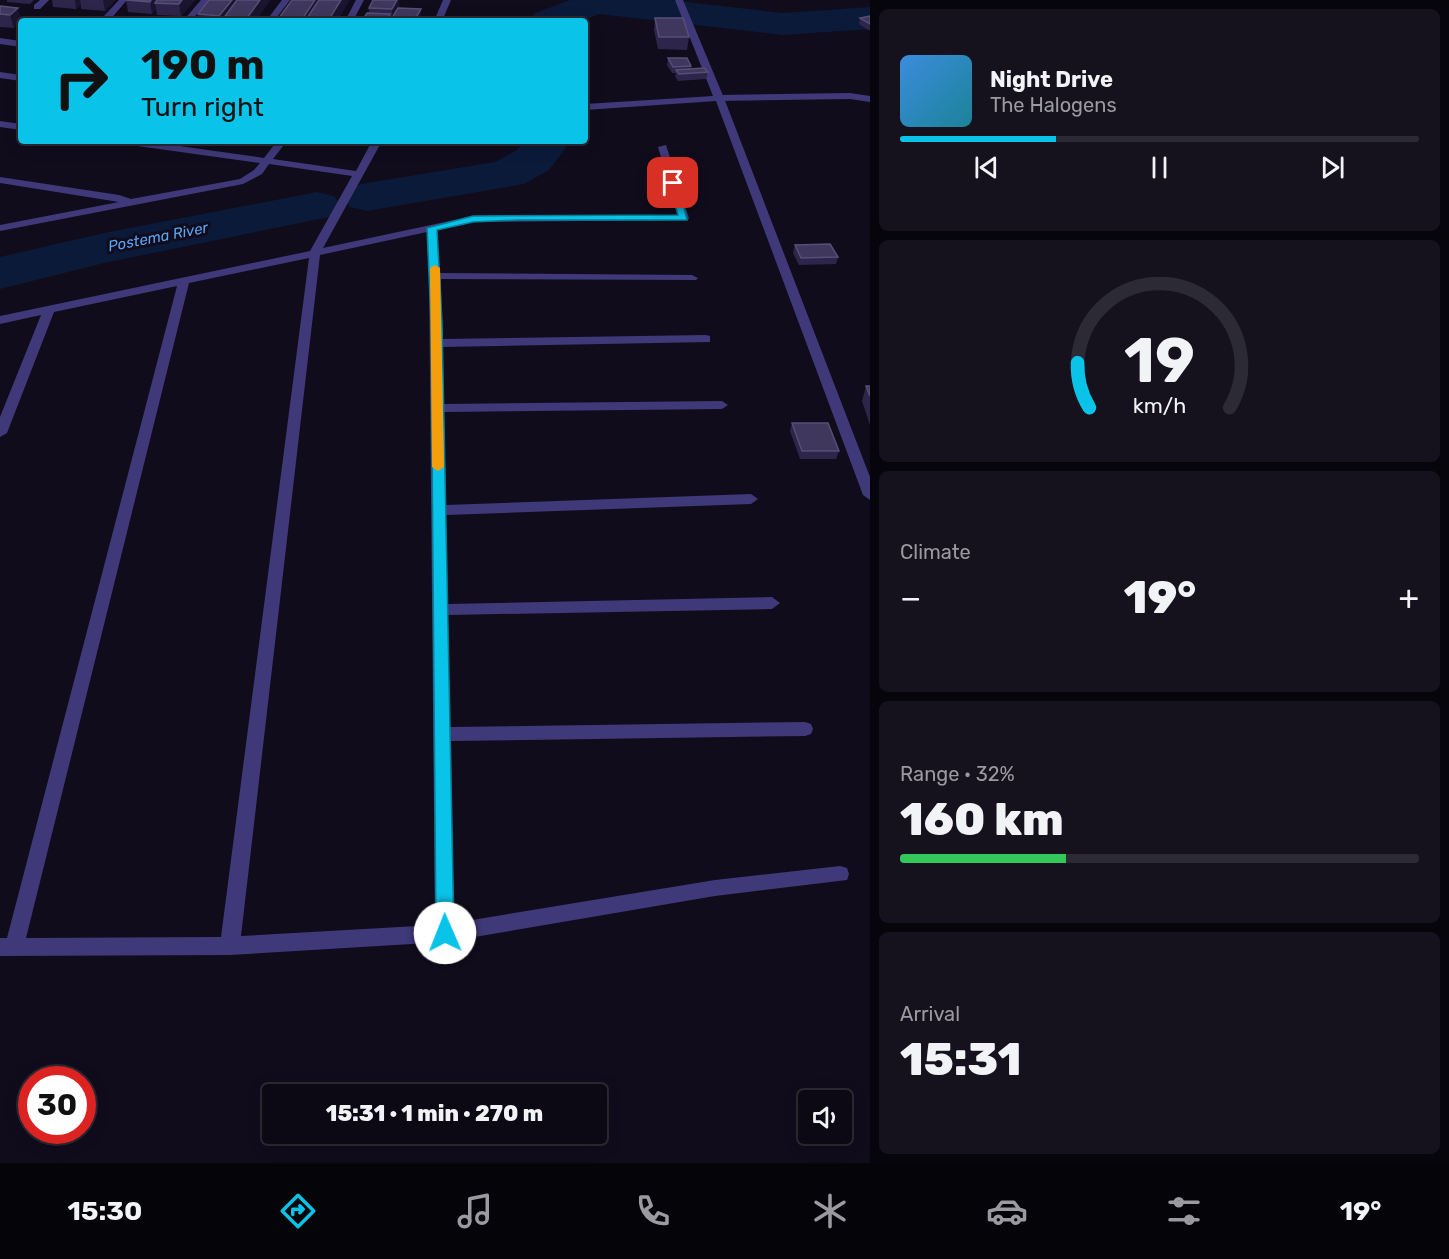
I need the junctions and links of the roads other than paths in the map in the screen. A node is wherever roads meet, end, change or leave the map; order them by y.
1 (45, 0) edge
2 (123, 0) edge
3 (204, 0) edge
4 (286, 0) edge
5 (360, 0) edge
6 (447, 0) edge
7 (37, 8) dead end
8 (682, 8) edge
9 (107, 18) edge
10 (189, 18) edge
11 (272, 18) edge
12 (351, 18) edge
13 (439, 18) edge
14 (0, 41) edge
15 (18, 44) edge
16 (0, 75) edge
17 (18, 78) edge
18 (719, 98) junction
19 (870, 99) edge
20 (588, 107) edge
21 (0, 124) edge
22 (18, 127) edge
23 (145, 144) edge
24 (280, 144) edge
25 (375, 144) edge
26 (663, 147) dead end
27 (267, 161) junction
28 (359, 174) junction
29 (0, 180) edge
30 (134, 204) junction
31 (0, 228) edge
32 (432, 228) junction
33 (315, 252) junction
34 (435, 276) junction
35 (692, 278) dead end
36 (184, 280) junction
37 (49, 310) junction
38 (0, 320) edge
39 (706, 339) dead end
40 (437, 343) junction
41 (722, 405) dead end
42 (437, 408) junction
43 (0, 433) edge
44 (870, 495) edge
45 (751, 499) dead end
46 (439, 510) junction
47 (772, 603) dead end
48 (440, 610) junction
49 (805, 729) dead end
50 (442, 734) junction
51 (840, 874) dead end
52 (445, 933) junction
53 (230, 946) junction
54 (7, 947) edge

1 - 7 street
2 - 9 street
3 - 10 street
4 - 11 street
5 - 12 street
6 - 13 street
8 - 18 street
14 - 15 street
16 - 17 street
18 - 19 street
18 - 20 street
18 - 44 street
21 - 22 street
23 - 27 street
24 - 27 street
25 - 28 street
26 - 32 street
27 - 28 street
27 - 30 street
28 - 33 street
29 - 30 street
30 - 31 street
32 - 33 street
32 - 34 street
33 - 36 street
33 - 53 street
34 - 35 street
34 - 40 street
36 - 37 street
36 - 54 street
37 - 38 street
37 - 43 street
39 - 40 street
40 - 42 street
41 - 42 street
42 - 46 street
45 - 46 street
46 - 48 street
47 - 48 street
48 - 50 street
49 - 50 street
50 - 52 street
51 - 52 street
52 - 53 street
53 - 54 street

